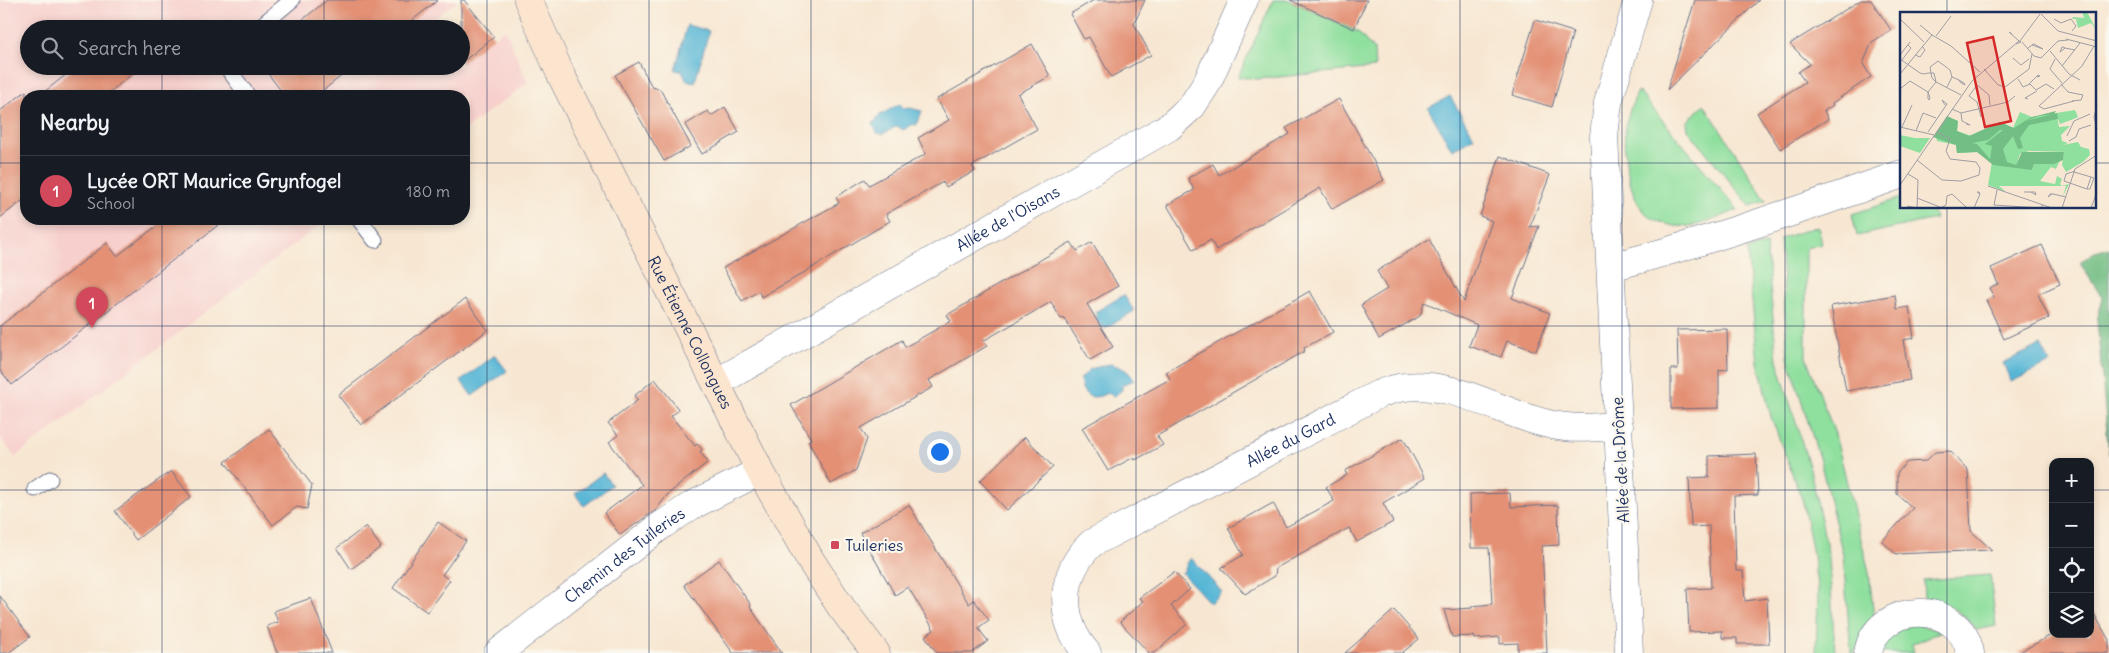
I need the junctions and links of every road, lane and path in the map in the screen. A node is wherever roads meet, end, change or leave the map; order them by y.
1 (292, 0) edge
2 (528, 0) edge
3 (1244, 0) edge
4 (1638, 0) edge
5 (268, 20) edge
6 (233, 75) edge
7 (244, 90) edge
8 (1900, 175) edge
9 (364, 225) edge
10 (375, 240) dead end
11 (1610, 267) junction
12 (716, 383) junction
13 (1619, 426) junction
14 (760, 471) junction
15 (50, 479) dead end
16 (35, 489) dead end
17 (498, 653) edge
18 (876, 653) edge
19 (1087, 653) edge
20 (1629, 653) edge
21 (1868, 653) edge
22 (1970, 653) edge

1 - 5 lane
2 - 12 main road, Rue Étienne Collongues
3 - 12 street, Allée de l'Oisans
4 - 11 street, Allée de la Drôme
6 - 7 lane
8 - 11 street
9 - 10 lane
11 - 13 street, Allée de la Drôme
12 - 14 main road, Rue Étienne Collongues
13 - 19 street, Allée du Gard
13 - 20 street, Allée de la Drôme
14 - 17 street, Chemin des Tuileries
14 - 18 main road, Rue Étienne Collongues
15 - 16 lane
21 - 22 street

